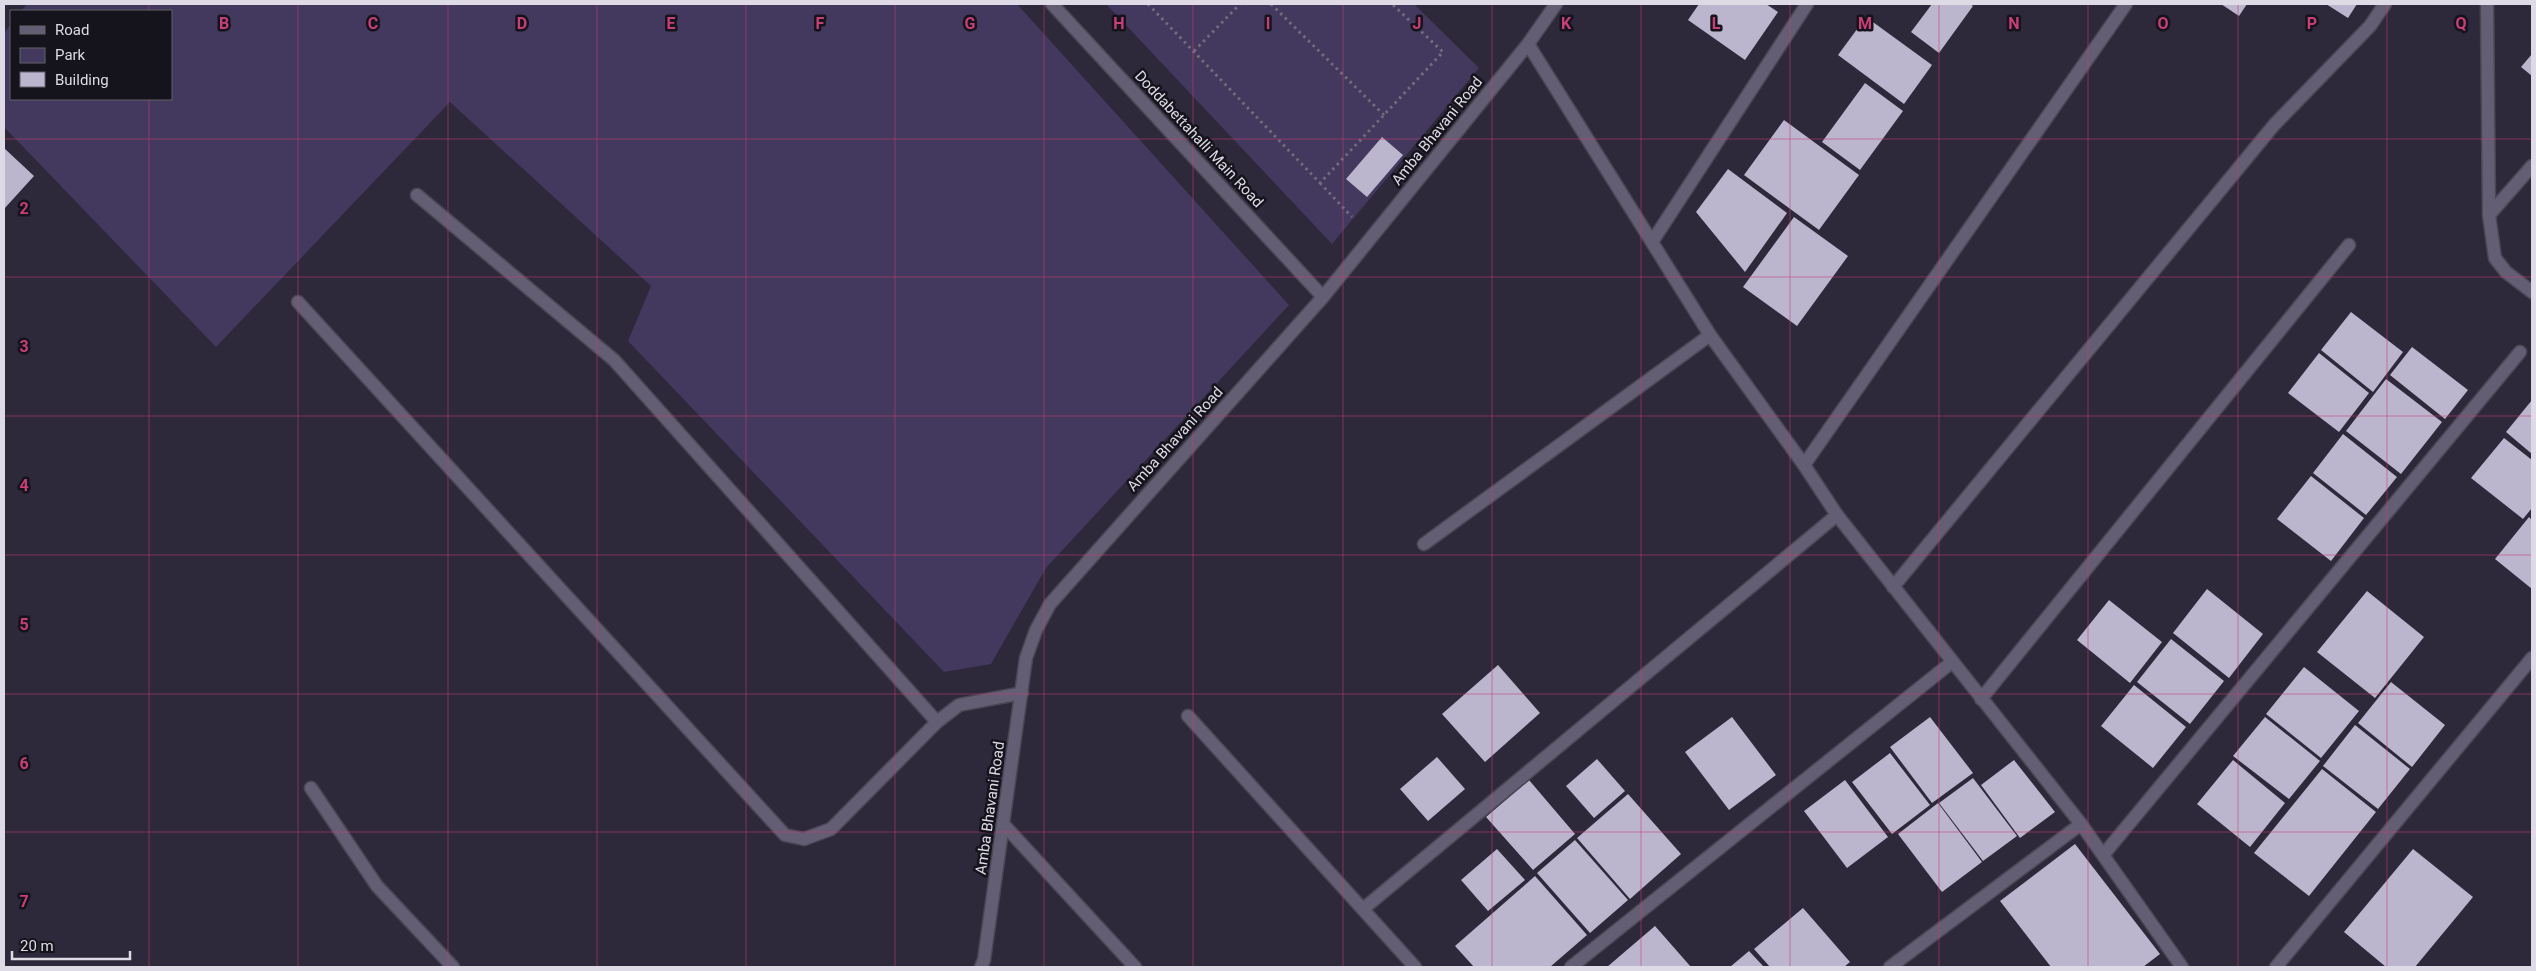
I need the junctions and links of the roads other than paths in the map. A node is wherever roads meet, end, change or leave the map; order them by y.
1 (1052, 4) edge
2 (1556, 4) edge
3 (1807, 4) edge
4 (2126, 4) edge
5 (2385, 4) edge
6 (2487, 4) edge
7 (1528, 44) junction
8 (2532, 166) edge
9 (417, 195) dead end
10 (2489, 215) junction
11 (1652, 242) junction
12 (2349, 245) dead end
13 (2532, 292) edge
14 (1323, 297) junction
15 (298, 302) dead end
16 (1710, 336) junction
17 (2520, 352) dead end
18 (1804, 465) junction
19 (1837, 515) junction
20 (1424, 544) dead end
21 (1893, 587) junction
22 (2532, 658) edge
23 (1952, 662) junction
24 (1022, 694) junction
25 (1981, 699) junction
26 (1188, 716) dead end
27 (936, 722) junction
28 (311, 788) dead end
29 (2081, 824) junction
30 (1004, 825) junction
31 (2104, 854) junction
32 (1363, 910) junction
33 (453, 967) edge
34 (981, 967) edge
35 (1135, 967) edge
36 (1415, 967) edge
37 (1571, 967) edge
38 (1890, 967) edge
39 (2182, 967) edge
40 (2276, 967) edge

1 - 14 street, Doddabettahalli Main Road
2 - 7 street, Amba Bhavani Road
3 - 11 street
4 - 18 street
5 - 21 street
6 - 10 street
7 - 11 street
7 - 14 street, Amba Bhavani Road
8 - 10 street
9 - 27 street
10 - 13 street
11 - 16 street
12 - 25 street
14 - 24 street, Amba Bhavani Road
15 - 27 street
16 - 18 street
16 - 20 street
17 - 31 street
18 - 19 street
19 - 21 street
19 - 32 street
21 - 23 street
22 - 40 street
23 - 25 street
23 - 37 street
24 - 27 street
24 - 30 street, Amba Bhavani Road
25 - 29 street
26 - 32 street
28 - 33 street
29 - 31 street
29 - 38 street
30 - 34 street, Amba Bhavani Road
30 - 35 street
31 - 39 street
32 - 36 street

